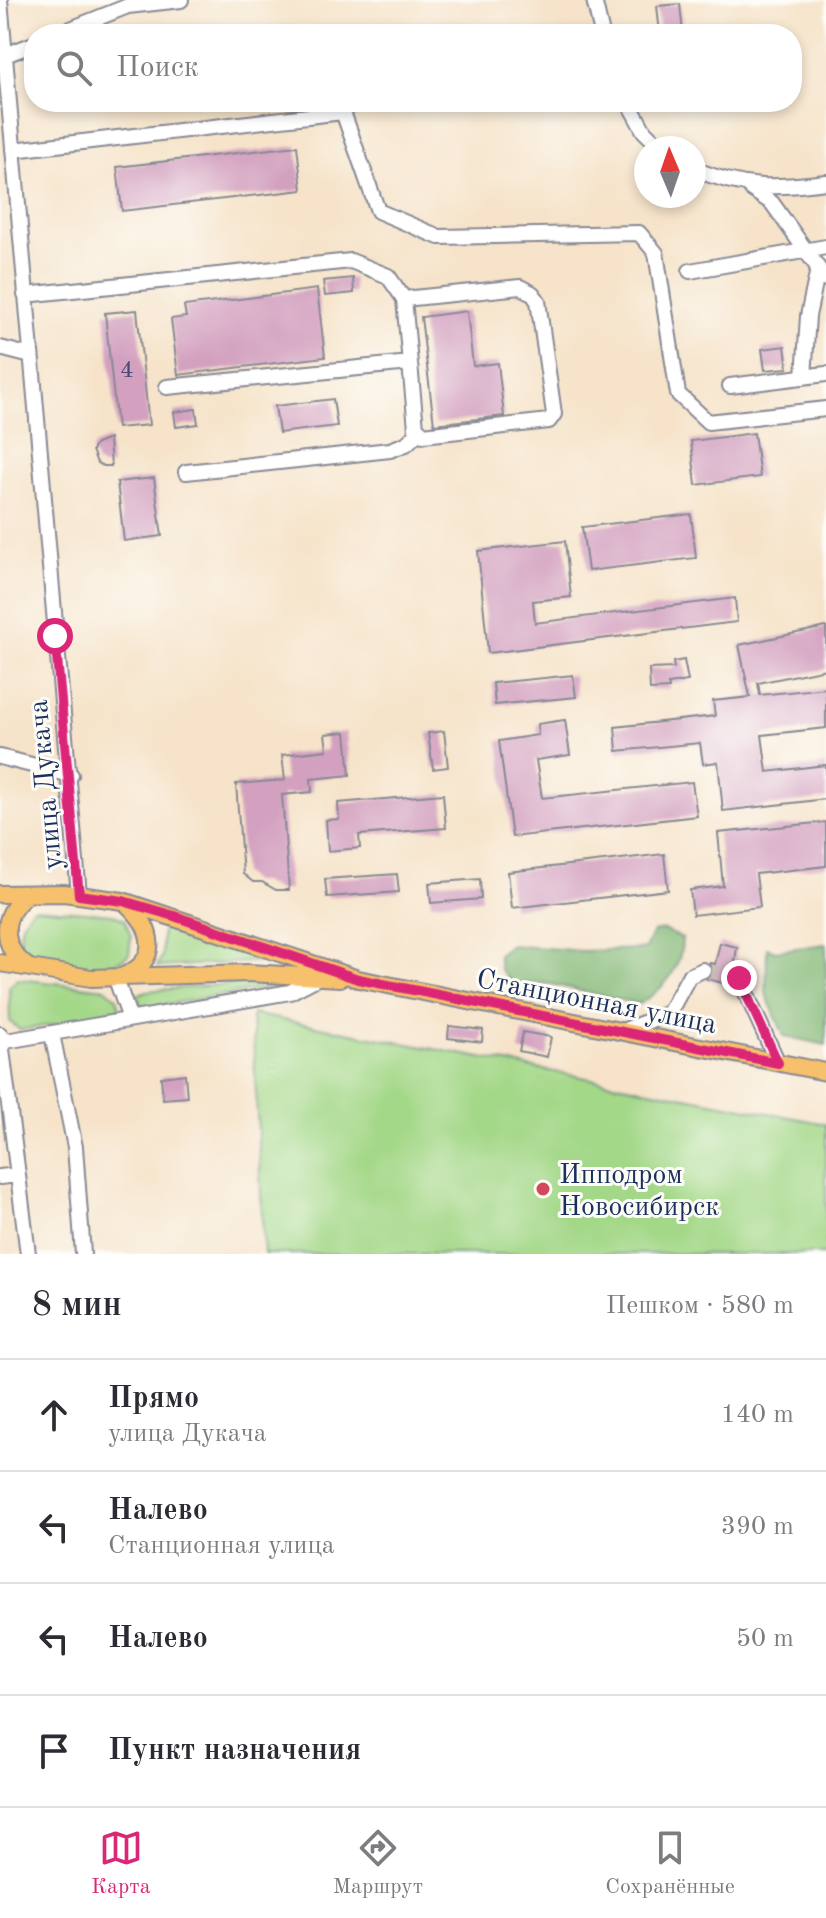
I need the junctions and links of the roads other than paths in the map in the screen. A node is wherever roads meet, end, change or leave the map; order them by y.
1 (0, 0) edge
2 (181, 0) edge
3 (594, 0) edge
4 (83, 24) edge
5 (600, 24) edge
6 (24, 48) edge
7 (5, 55) junction
8 (4, 94) edge
9 (634, 112) edge
10 (649, 136) edge
11 (13, 150) junction
12 (706, 173) edge
13 (826, 182) edge
14 (747, 187) junction
15 (826, 247) edge
16 (804, 250) junction
17 (690, 271) dead end
18 (822, 274) edge
19 (25, 295) junction
20 (404, 299) junction
21 (0, 348) edge
22 (31, 356) junction
23 (410, 363) junction
24 (826, 374) edge
25 (804, 377) junction
26 (730, 386) dead end
27 (167, 387) dead end
28 (826, 409) edge
29 (420, 431) junction
30 (186, 472) dead end
31 (0, 757) edge
32 (71, 775) junction
33 (0, 894) edge
34 (29, 894) junction
35 (79, 895) junction
36 (123, 901) junction
37 (0, 963) edge
38 (703, 970) dead end
39 (34, 971) junction
40 (317, 978) junction
41 (739, 978) dead end
42 (116, 979) junction
43 (358, 979) junction
44 (130, 1019) junction
45 (620, 1032) junction
46 (0, 1034) edge
47 (52, 1034) junction
48 (0, 1042) edge
49 (778, 1063) junction
50 (826, 1072) edge
51 (18, 1175) junction
52 (0, 1177) edge
53 (28, 1254) edge
54 (83, 1254) edge

1 - 7 street, улица Дукача
2 - 4 street
3 - 5 street
6 - 7 street
7 - 8 street, улица Дукача
8 - 11 street, улица Дукача
9 - 10 street
11 - 19 street, улица Дукача
11 - 28 street
12 - 14 street
13 - 14 street
14 - 16 street
15 - 16 street
16 - 17 street
16 - 18 street
18 - 25 street
19 - 20 street
19 - 22 street, улица Дукача
20 - 23 street
20 - 29 street
21 - 22 street
22 - 32 street, улица Дукача
23 - 27 street
23 - 29 street
24 - 25 street
25 - 26 street
29 - 30 street
31 - 32 street
32 - 35 street, улица Дукача
33 - 34 main road, Станционная улица
34 - 35 main road, Станционная улица
34 - 39 main road
35 - 36 main road, Станционная улица
36 - 42 main road
36 - 43 main road, Станционная улица
37 - 39 main road, Станционная улица
38 - 45 street
39 - 42 main road, Станционная улица
40 - 42 main road, Станционная улица
40 - 43 main road, Станционная улица
40 - 44 street
41 - 49 street
42 - 44 street
43 - 45 main road, Станционная улица
44 - 47 street
45 - 49 main road, Станционная улица
46 - 48 street
47 - 48 street
47 - 54 street
48 - 51 street
49 - 50 main road, Станционная улица
51 - 52 street
51 - 53 street

